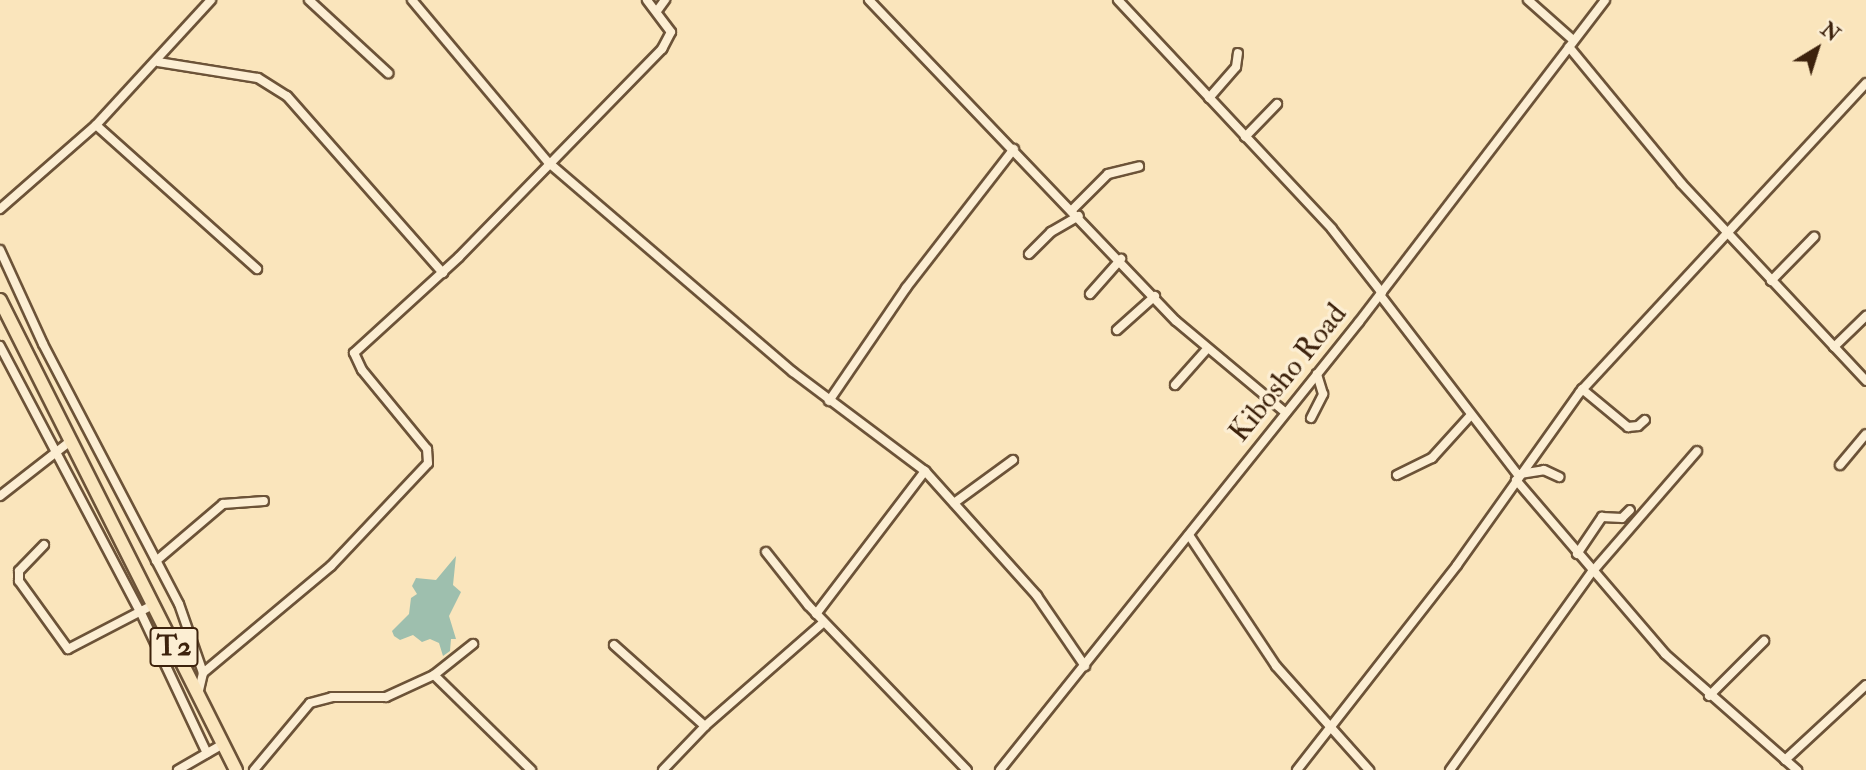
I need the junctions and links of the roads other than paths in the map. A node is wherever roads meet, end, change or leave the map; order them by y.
1 (211, 0) edge
2 (309, 0) edge
3 (412, 0) edge
4 (647, 0) edge
5 (665, 0) edge
6 (869, 0) edge
7 (1118, 0) edge
8 (1528, 0) edge
9 (1605, 0) edge
10 (657, 11) junction
11 (1571, 44) junction
12 (1238, 53) dead end
13 (158, 62) junction
14 (388, 73) dead end
15 (1866, 83) edge
16 (1209, 98) junction
17 (1277, 104) dead end
18 (96, 125) junction
19 (1245, 137) junction
20 (1014, 149) junction
21 (550, 163) junction
22 (1139, 166) dead end
23 (0, 209) edge
24 (1076, 212) junction
25 (1728, 235) junction
26 (1814, 237) dead end
27 (0, 250) edge
28 (1029, 254) dead end
29 (1121, 259) junction
30 (257, 269) dead end
31 (443, 273) junction
32 (1771, 281) junction
33 (1090, 294) dead end
34 (1381, 294) junction
35 (1155, 296) junction
36 (0, 300) edge
37 (1866, 316) edge
38 (1117, 330) dead end
39 (0, 346) edge
40 (1834, 347) junction
41 (1207, 349) junction
42 (1317, 374) junction
43 (1866, 382) edge
44 (1175, 385) dead end
45 (1582, 389) junction
46 (829, 401) junction
47 (1286, 413) junction
48 (1471, 415) junction
49 (1311, 418) dead end
50 (1645, 420) dead end
51 (1866, 433) edge
52 (69, 442) junction
53 (1697, 450) dead end
54 (54, 453) junction
55 (1013, 460) dead end
56 (1840, 465) dead end
57 (925, 471) junction
58 (1397, 475) dead end
59 (1518, 477) junction
60 (1559, 477) dead end
61 (0, 496) edge
62 (264, 500) dead end
63 (954, 503) junction
64 (1630, 510) dead end
65 (1189, 535) junction
66 (44, 545) dead end
67 (766, 552) dead end
68 (1577, 554) junction
69 (156, 561) junction
70 (1592, 572) junction
71 (153, 604) junction
72 (141, 613) junction
73 (816, 614) junction
74 (824, 622) junction
75 (1764, 640) dead end
76 (473, 644) dead end
77 (614, 645) dead end
78 (1085, 666) junction
79 (202, 673) junction
80 (434, 675) junction
81 (1866, 685) edge
82 (198, 694) junction
83 (1709, 696) junction
84 (705, 726) junction
85 (1332, 729) junction
86 (223, 744) junction
87 (207, 753) junction
88 (1785, 760) junction
89 (178, 770) edge
90 (236, 770) edge
91 (254, 770) edge
92 (531, 770) edge
93 (663, 770) edge
94 (967, 770) edge
95 (1000, 770) edge
96 (1297, 770) edge
97 (1369, 770) edge
98 (1450, 770) edge
99 (1797, 770) edge

1 - 13 street
2 - 14 street
3 - 21 street
4 - 10 street
5 - 10 street
6 - 20 street
7 - 16 street
8 - 11 street
9 - 11 street, Kibosho Road
10 - 21 street
11 - 25 street
11 - 34 street, Kibosho Road
12 - 16 street
13 - 18 street
13 - 31 street
15 - 25 street
16 - 19 street
17 - 19 street
18 - 23 street
18 - 30 street
19 - 34 street
20 - 24 street
20 - 46 street
21 - 31 street
21 - 46 street
22 - 24 street
24 - 28 street
24 - 29 street
25 - 32 street
25 - 45 street
26 - 32 street
27 - 69 street
29 - 33 street
29 - 35 street
31 - 79 street
32 - 40 street
34 - 42 street, Kibosho Road
34 - 48 street
35 - 38 street
35 - 41 street
36 - 52 highway, T2
37 - 40 street
39 - 54 street
40 - 43 street
41 - 44 street
41 - 47 street
42 - 47 street, Kibosho Road
42 - 49 street
45 - 50 street
45 - 59 street
46 - 57 street
47 - 65 street, Kibosho Road
48 - 58 street
48 - 59 street
51 - 56 street
52 - 54 street
52 - 71 highway, T2
53 - 70 street
54 - 61 street
54 - 72 street
55 - 63 street
57 - 63 street
57 - 73 street
59 - 60 street
59 - 68 street
59 - 85 street
62 - 69 street
63 - 78 street
64 - 68 street
65 - 78 street, Kibosho Road
65 - 85 street
66 - 72 street
67 - 73 street
68 - 70 street
69 - 79 street
70 - 83 street
70 - 98 street
71 - 72 street
71 - 82 highway, T2
72 - 87 street
73 - 74 street
74 - 84 street
74 - 94 street
75 - 83 street
76 - 80 street
77 - 84 street
78 - 95 street, Kibosho Road
79 - 82 street
80 - 91 street
80 - 92 street
81 - 88 street
82 - 86 highway, T2
83 - 88 street
84 - 93 street
85 - 96 street
85 - 97 street
86 - 87 street
86 - 90 highway, T2
87 - 89 street
88 - 99 street

